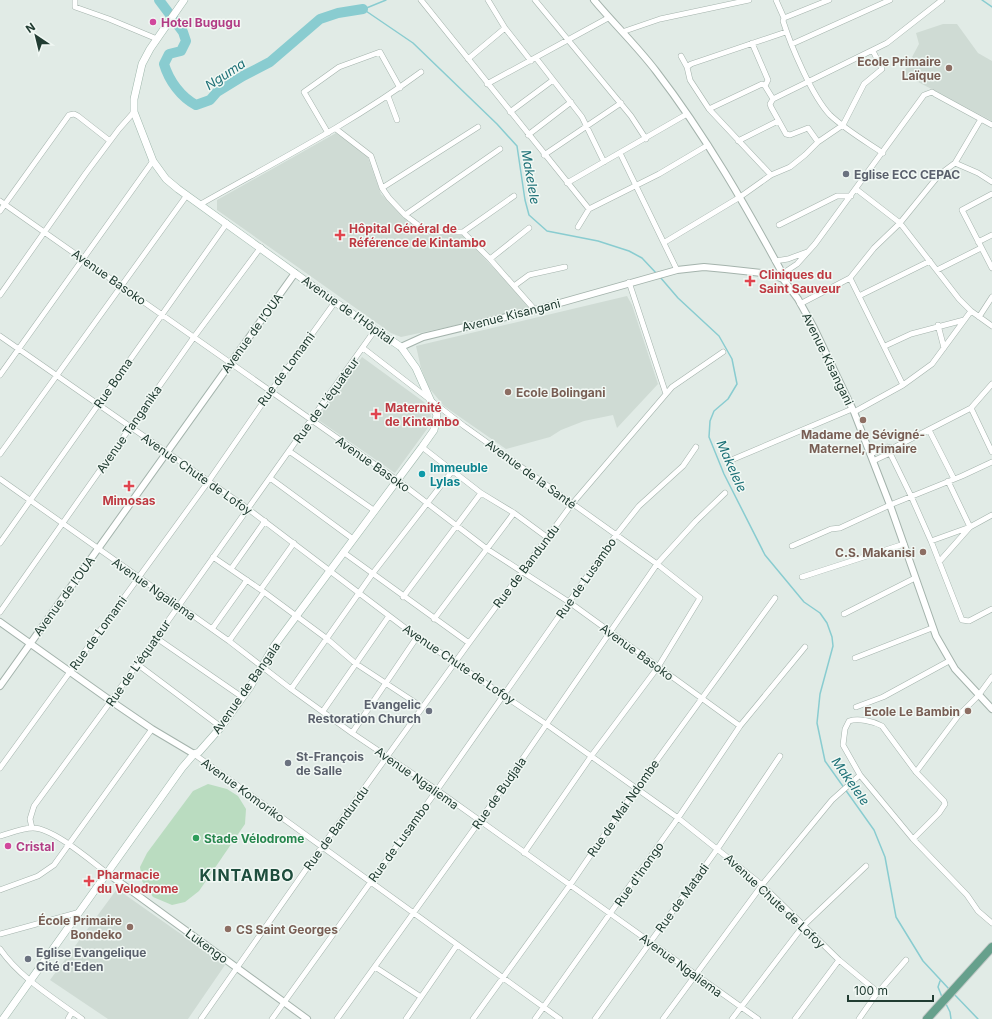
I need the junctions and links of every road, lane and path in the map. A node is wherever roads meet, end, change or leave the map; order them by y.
1 (75, 0) edge
2 (184, 0) edge
3 (420, 0) edge
4 (488, 0) edge
5 (535, 0) edge
6 (594, 0) edge
7 (749, 0) edge
8 (776, 0) edge
9 (829, 0) edge
10 (890, 0) edge
11 (942, 0) edge
12 (608, 18) junction
13 (783, 19) junction
14 (505, 28) junction
15 (622, 32) junction
16 (786, 32) junction
17 (157, 39) junction
18 (568, 41) junction
19 (752, 43) junction
20 (792, 44) junction
21 (873, 51) junction
22 (680, 56) dead end
23 (468, 59) junction
24 (533, 59) junction
25 (687, 67) junction
26 (421, 72) dead end
27 (553, 80) junction
28 (809, 82) junction
29 (487, 84) junction
30 (765, 86) junction
31 (400, 88) junction
32 (388, 96) junction
33 (773, 99) junction
34 (571, 102) junction
35 (621, 103) junction
36 (709, 109) junction
37 (134, 112) junction
38 (510, 112) junction
39 (688, 114) junction
40 (980, 119) junction
41 (397, 120) dead end
42 (778, 121) junction
43 (843, 125) junction
44 (992, 125) edge
45 (588, 126) junction
46 (478, 127) dead end
47 (336, 129) junction
48 (328, 133) junction
49 (528, 135) junction
50 (646, 139) junction
51 (110, 141) junction
52 (738, 141) junction
53 (818, 142) junction
54 (708, 145) junction
55 (500, 149) dead end
56 (620, 153) junction
57 (883, 153) junction
58 (544, 155) junction
59 (153, 161) junction
60 (604, 162) junction
61 (955, 163) junction
62 (771, 176) junction
63 (992, 182) edge
64 (567, 183) junction
65 (636, 185) junction
66 (382, 188) junction
67 (856, 189) junction
68 (992, 194) edge
69 (187, 195) junction
70 (514, 196) dead end
71 (851, 196) junction
72 (740, 197) junction
73 (3, 202) edge
74 (201, 204) junction
75 (589, 209) junction
76 (0, 211) edge
77 (405, 215) junction
78 (227, 223) junction
79 (900, 223) junction
80 (779, 225) dead end
81 (578, 227) dead end
82 (529, 228) dead end
83 (44, 232) junction
84 (463, 232) junction
85 (992, 234) edge
86 (665, 242) junction
87 (978, 242) junction
88 (261, 248) junction
89 (981, 248) junction
90 (808, 252) junction
91 (82, 258) junction
92 (490, 259) junction
93 (775, 261) junction
94 (930, 261) junction
95 (564, 267) dead end
96 (992, 268) edge
97 (677, 270) junction
98 (937, 270) junction
99 (295, 273) junction
100 (782, 274) junction
101 (850, 278) junction
102 (786, 281) junction
103 (629, 282) junction
104 (121, 286) junction
105 (514, 286) junction
106 (0, 295) edge
107 (859, 296) junction
108 (992, 297) edge
109 (335, 302) junction
110 (800, 304) junction
111 (535, 310) junction
112 (971, 311) junction
113 (162, 315) junction
114 (979, 317) junction
115 (964, 320) junction
116 (938, 325) junction
117 (992, 326) edge
118 (376, 330) junction
119 (0, 336) edge
120 (194, 337) junction
121 (885, 346) junction
122 (401, 347) junction
123 (363, 348) junction
124 (944, 348) junction
125 (18, 349) junction
126 (723, 352) dead end
127 (230, 363) junction
128 (0, 375) edge
129 (56, 376) junction
130 (992, 384) edge
131 (903, 385) junction
132 (270, 391) junction
133 (666, 394) junction
134 (433, 403) junction
135 (98, 405) junction
136 (971, 408) junction
137 (853, 411) junction
138 (311, 420) junction
139 (131, 427) junction
140 (929, 430) junction
141 (422, 447) junction
142 (696, 447) dead end
143 (886, 447) junction
144 (895, 447) junction
145 (289, 451) junction
146 (992, 452) edge
147 (166, 453) junction
148 (890, 453) junction
149 (0, 454) edge
150 (870, 454) junction
151 (729, 461) dead end
152 (873, 461) junction
153 (992, 462) edge
154 (453, 470) junction
155 (270, 478) junction
156 (0, 479) edge
157 (397, 480) junction
158 (951, 480) junction
159 (208, 482) junction
160 (481, 493) junction
161 (725, 493) dead end
162 (912, 496) junction
163 (30, 501) junction
164 (427, 503) junction
165 (572, 504) junction
166 (890, 505) junction
167 (247, 508) junction
168 (375, 511) junction
169 (514, 513) junction
170 (992, 515) edge
171 (265, 521) junction
172 (63, 524) junction
173 (456, 526) junction
174 (970, 527) junction
175 (616, 535) junction
176 (548, 538) junction
177 (353, 539) junction
178 (931, 541) junction
179 (0, 543) edge
180 (294, 543) junction
181 (904, 544) junction
182 (792, 546) dead end
183 (98, 549) junction
184 (487, 549) junction
185 (343, 552) junction
186 (213, 556) junction
187 (939, 562) junction
188 (657, 564) junction
189 (230, 569) junction
190 (330, 570) junction
191 (522, 572) junction
192 (372, 573) junction
193 (138, 577) junction
194 (802, 577) dead end
195 (915, 578) junction
196 (247, 580) junction
197 (262, 590) junction
198 (359, 592) junction
199 (403, 597) junction
200 (775, 598) dead end
201 (568, 602) junction
202 (179, 605) junction
203 (992, 609) edge
204 (0, 612) edge
205 (844, 614) dead end
206 (296, 616) junction
207 (389, 616) junction
208 (434, 619) junction
209 (0, 622) edge
210 (932, 628) junction
211 (212, 629) junction
212 (610, 633) junction
213 (155, 637) junction
214 (418, 637) junction
215 (326, 638) junction
216 (229, 641) junction
217 (469, 643) junction
218 (30, 644) junction
219 (805, 646) dead end
220 (855, 658) dead end
221 (949, 661) junction
222 (355, 662) junction
223 (455, 662) junction
224 (137, 664) junction
225 (262, 665) junction
226 (658, 667) junction
227 (69, 671) junction
228 (992, 677) edge
229 (385, 682) junction
230 (0, 686) edge
231 (291, 689) junction
232 (504, 694) junction
233 (978, 696) junction
234 (242, 697) junction
235 (701, 698) junction
236 (111, 701) junction
237 (422, 707) junction
238 (856, 707) dead end
239 (992, 709) edge
240 (323, 711) junction
241 (546, 724) junction
242 (740, 726) junction
243 (221, 727) junction
244 (152, 729) junction
245 (352, 732) junction
246 (194, 754) junction
247 (592, 755) junction
248 (388, 756) junction
249 (780, 756) dead end
250 (0, 768) edge
251 (916, 772) junction
252 (860, 775) junction
253 (636, 789) junction
254 (437, 790) junction
255 (678, 818) junction
256 (479, 822) junction
257 (32, 828) junction
258 (0, 836) edge
259 (913, 838) junction
260 (70, 845) junction
261 (321, 848) junction
262 (718, 848) junction
263 (524, 853) junction
264 (866, 866) dead end
265 (107, 873) junction
266 (370, 883) junction
267 (570, 885) junction
268 (762, 885) junction
269 (0, 890) edge
270 (80, 912) junction
271 (413, 914) junction
272 (610, 915) junction
273 (992, 923) edge
274 (803, 926) junction
275 (0, 934) edge
276 (649, 942) junction
277 (457, 945) junction
278 (992, 947) edge
279 (0, 950) edge
280 (839, 960) junction
281 (906, 960) dead end
282 (375, 967) junction
283 (238, 969) junction
284 (695, 974) junction
285 (504, 978) junction
286 (31, 981) junction
287 (875, 996) junction
288 (421, 997) junction
289 (284, 1001) junction
290 (542, 1007) junction
291 (740, 1008) junction
292 (72, 1012) junction
293 (3, 1019) edge
294 (68, 1019) edge
295 (82, 1019) edge
296 (201, 1019) edge
297 (272, 1019) edge
298 (308, 1019) edge
299 (337, 1019) edge
300 (406, 1019) edge
301 (473, 1019) edge
302 (534, 1019) edge
303 (560, 1019) edge
304 (595, 1019) edge
305 (663, 1019) edge
306 (732, 1019) edge
307 (758, 1019) edge
308 (795, 1019) edge
309 (859, 1019) edge
310 (927, 1019) edge

1 - 17 street
2 - 17 main road
3 - 23 street
4 - 14 street
5 - 18 street
6 - 12 street
7 - 15 street
8 - 13 street
9 - 13 street
10 - 20 street
11 - 21 street
12 - 15 street
12 - 18 street
13 - 16 street
14 - 23 street
14 - 24 street
15 - 39 street
16 - 19 street
16 - 20 street
17 - 37 main road
18 - 24 street
18 - 35 street
19 - 25 street
19 - 30 street
20 - 28 street
21 - 28 street
21 - 43 street
22 - 25 street
23 - 29 street
24 - 27 street
24 - 29 street
25 - 36 street
26 - 31 street
27 - 34 street
27 - 38 street
28 - 33 street
28 - 43 street
29 - 38 street
30 - 33 street
30 - 36 street
31 - 32 street
31 - 48 street
32 - 41 street
32 - 47 street
33 - 42 street
34 - 45 street
34 - 49 street
35 - 45 street
35 - 50 street
36 - 52 street
37 - 51 street
37 - 59 main road
38 - 49 street
39 - 50 street
39 - 54 street
40 - 44 street
40 - 57 street
40 - 61 street
42 - 52 street
42 - 53 street
43 - 53 street
43 - 57 street
45 - 58 street
45 - 60 street
46 - 66 street
47 - 48 street
47 - 66 street
48 - 74 street
49 - 58 street
50 - 56 street
51 - 73 street
51 - 83 street
52 - 62 street
53 - 62 street
54 - 65 street
54 - 72 street
55 - 77 street
56 - 60 street
56 - 65 street
57 - 67 street
58 - 64 street
59 - 69 main road
59 - 91 street
60 - 64 street
61 - 63 street
61 - 79 street
62 - 72 street
64 - 75 street
65 - 75 street
65 - 86 street
66 - 77 street
67 - 71 street
67 - 79 street
68 - 87 street
69 - 74 main road
69 - 104 street
70 - 84 street
71 - 80 street
71 - 90 street
72 - 86 street
72 - 93 street
73 - 76 street
73 - 83 street, Avenue Basoko
74 - 78 main road
75 - 81 street
77 - 84 street
78 - 88 main road
78 - 113 street, Rue Boma
79 - 94 street
79 - 101 street
82 - 92 street
83 - 91 street, Avenue Basoko
83 - 106 street
84 - 92 street
85 - 87 street
86 - 97 street
87 - 89 street
88 - 99 main road
88 - 120 street, Avenue Tanganika
89 - 96 street
89 - 98 street
90 - 93 street
90 - 100 street
91 - 104 street, Avenue Basoko
91 - 125 street
92 - 105 street
93 - 100 street
94 - 98 street
94 - 107 street
95 - 105 street
97 - 102 street, Avenue Kisangani
97 - 103 street, Avenue Kisangani
98 - 112 street
99 - 109 main road, Avenue de l’Hôpital
99 - 127 street, Avenue de l’OUA
100 - 102 street
101 - 107 street
101 - 110 street
102 - 110 street, Avenue Kisangani
103 - 111 street, Avenue Kisangani
103 - 133 street
104 - 113 street, Avenue Basoko
104 - 129 street
105 - 111 street
107 - 121 street
108 - 114 street
109 - 118 main road, Avenue de l’Hôpital
109 - 132 street, Rue de Lomami
110 - 137 street, Avenue Kisangani
111 - 122 street, Avenue Kisangani
112 - 114 street
112 - 115 street
113 - 120 street, Avenue Basoko
113 - 135 street, Rue Boma
114 - 117 street
115 - 116 street
115 - 124 street
116 - 121 street
116 - 124 street
118 - 122 main road, Avenue de l’Hôpital
118 - 123 street, Rue de L'équateur
119 - 125 street, Avenue Chute de Lofoy
120 - 127 street, Avenue Basoko
120 - 139 street, Avenue Tanganika
121 - 131 street
122 - 134 main road, Avenue de Bangala
123 - 134 street, Avenue de la Santé
123 - 138 street, Rue de L'équateur
124 - 131 street
125 - 128 street
125 - 129 street, Avenue Chute de Lofoy
126 - 133 street, Rue de Bandundu
127 - 132 street, Avenue Basoko
127 - 147 street, Avenue de l’OUA
129 - 135 street, Avenue Chute de Lofoy
129 - 149 street
130 - 136 street
131 - 137 street
132 - 138 street, Avenue Basoko
132 - 159 street, Rue de Lomami
133 - 165 street, Rue de Bandundu
134 - 141 main road, Avenue de Bangala
134 - 165 street, Avenue de la Santé
135 - 139 street, Avenue Chute de Lofoy
135 - 163 street, Rue Boma
136 - 140 street
136 - 146 street
137 - 150 street, Avenue Kisangani
137 - 151 street
138 - 145 street, Rue de L'équateur
138 - 157 street, Avenue Basoko
139 - 147 street, Avenue Chute de Lofoy
139 - 172 street, Avenue Tanganika
140 - 144 street
140 - 158 street
141 - 154 street
141 - 157 main road, Avenue de Bangala
142 - 175 street, Rue de Lusambo
143 - 144 street
143 - 148 street
143 - 150 street
144 - 148 street
145 - 155 street, Rue de L'équateur
145 - 168 street
147 - 159 street, Avenue Chute de Lofoy
147 - 183 street, Avenue de l’OUA
148 - 152 street
148 - 162 street
150 - 152 street, Avenue Kisangani
152 - 166 street, Avenue Kisangani
153 - 158 street
154 - 160 street
154 - 164 street
155 - 167 street, Rue de L'équateur
155 - 177 street
156 - 163 street, Avenue Ngaliema
157 - 164 street, Avenue Basoko
157 - 168 main road, Avenue de Bangala
158 - 162 street
158 - 174 street
159 - 167 street, Avenue Chute de Lofoy
159 - 193 street, Rue de Lomami
160 - 169 street
160 - 173 street
161 - 188 street, Rue de Budjala
162 - 166 street
162 - 178 street
163 - 172 street, Avenue Ngaliema
163 - 179 street, Rue Boma
164 - 173 street, Avenue Basoko
164 - 192 street
165 - 175 street, Avenue de la Santé
165 - 176 street, Rue de Bandundu
166 - 181 street, Avenue Kisangani
166 - 182 street
167 - 171 street, Avenue Chute de Lofoy
167 - 186 street, Rue de L'équateur
168 - 177 main road, Avenue de Bangala
169 - 176 street
169 - 184 street
170 - 174 street
171 - 180 street, Avenue Chute de Lofoy
171 - 189 street
172 - 183 street, Avenue Ngaliema
172 - 204 street, Avenue Tanganika
173 - 184 street, Avenue Basoko
173 - 199 street
174 - 178 street
174 - 187 street
175 - 188 street, Avenue de la Santé
175 - 201 street, Rue de Lusambo
176 - 191 street, Rue de Bandundu
177 - 185 main road, Avenue de Bangala
178 - 187 street
180 - 190 street, Avenue Chute de Lofoy
180 - 197 street
181 - 194 street
181 - 195 street, Avenue Kisangani
183 - 193 street, Avenue Ngaliema
183 - 218 street, Avenue de l’OUA
184 - 191 street, Avenue Basoko
184 - 208 street
185 - 190 main road, Avenue de Bangala
185 - 192 street
186 - 189 street
186 - 202 street, Rue de L'équateur
187 - 203 street
188 - 212 street, Rue de Budjala
188 - 226 street, Avenue de la Santé
189 - 196 street
190 - 198 street, Avenue Chute de Lofoy
190 - 206 main road, Avenue de Bangala
191 - 201 street, Avenue Basoko
191 - 217 street, Rue de Bandundu
192 - 198 street
192 - 199 street
193 - 202 street, Avenue Ngaliema
193 - 227 street, Rue de Lomami
195 - 205 street
195 - 210 street, Avenue Kisangani
196 - 197 street
196 - 211 street
197 - 206 street
197 - 216 street
198 - 207 street, Avenue Chute de Lofoy
198 - 215 street
199 - 208 street
200 - 235 street, Rue de Mai Ndombe
201 - 212 street, Avenue Basoko
201 - 232 street, Rue de Lusambo
202 - 211 street, Avenue Ngaliema
202 - 213 street, Rue de L'équateur
206 - 215 street
206 - 225 main road, Avenue de Bangala
207 - 214 street, Avenue Chute de Lofoy
207 - 222 street
208 - 217 street
209 - 218 street, Avenue Komoriko
210 - 220 street
210 - 221 street, Avenue Kisangani
211 - 216 street, Avenue Ngaliema
212 - 226 street, Avenue Basoko
212 - 241 street, Rue de Budjala
213 - 224 street, Rue de L'équateur
213 - 234 street
214 - 223 street, Avenue Chute de Lofoy
214 - 229 street
215 - 222 street
215 - 231 street
216 - 225 street, Avenue Ngaliema
217 - 223 street, Rue de Bandundu
218 - 227 street, Avenue Komoriko
218 - 230 street, Avenue de l’OUA
219 - 242 street, Rue d'Inongo
221 - 233 street, Avenue Kisangani
221 - 238 street
222 - 229 street
222 - 240 street
223 - 232 street, Avenue Chute de Lofoy
223 - 237 street, Rue de Bandundu
224 - 236 street, Rue de L'équateur
224 - 243 street
225 - 231 street, Avenue Ngaliema
225 - 234 main road, Avenue de Bangala
226 - 235 street, Avenue Basoko
226 - 247 street
227 - 236 street, Avenue Komoriko
227 - 250 street, Rue de Lomami
228 - 233 street
229 - 237 street
229 - 245 street
231 - 240 street, Avenue Ngaliema
232 - 241 street, Avenue Chute de Lofoy
232 - 254 street, Rue de Lusambo
233 - 239 street, Avenue Kisangani
233 - 251 street
234 - 243 main road, Avenue de Bangala
235 - 242 street, Avenue Basoko
235 - 253 street, Rue de Mai Ndombe
236 - 244 street, Avenue Komoriko
236 - 257 street, Rue de L'équateur
237 - 248 street, Rue de Bandundu
240 - 245 street, Avenue Ngaliema
241 - 247 street, Avenue Chute de Lofoy
241 - 256 street, Rue de Budjala
242 - 255 street, Rue d'Inongo
243 - 246 main road, Avenue de Bangala
244 - 246 street, Avenue Komoriko
244 - 260 street
245 - 248 street, Avenue Ngaliema
246 - 261 street, Avenue Komoriko
246 - 265 main road, Avenue de Bangala
247 - 253 street, Avenue Chute de Lofoy
247 - 263 street
248 - 254 street, Avenue Ngaliema
248 - 261 street, Rue de Bandundu
249 - 262 street, Rue de Matadi
251 - 252 street
251 - 259 street
252 - 259 street
252 - 268 street
253 - 255 street, Avenue Chute de Lofoy
253 - 267 street, Rue de Mai Ndombe
254 - 256 street, Avenue Ngaliema
254 - 266 street, Rue de Lusambo
255 - 262 street, Avenue Chute de Lofoy
255 - 272 street, Rue d'Inongo
256 - 263 street, Avenue Ngaliema
256 - 271 street, Rue de Budjala
257 - 258 street
257 - 260 street
259 - 273 street
260 - 265 street
260 - 269 street
261 - 266 street, Avenue Komoriko
261 - 283 street, Rue de Bandundu
262 - 268 street, Avenue Chute de Lofoy
262 - 276 street, Rue de Matadi
263 - 267 street, Avenue Ngaliema
264 - 274 street
265 - 270 main road, Avenue de Bangala
265 - 283 street, Lukengo
266 - 271 street, Avenue Komoriko
266 - 289 street, Rue de Lusambo
267 - 272 street, Avenue Ngaliema
267 - 285 street, Rue de Mai Ndombe
268 - 274 street, Avenue Chute de Lofoy
268 - 284 street
270 - 275 street
270 - 286 main road, Avenue de Bangala
271 - 277 street, Avenue Komoriko
271 - 282 street, Rue de Budjala
272 - 276 street, Avenue Ngaliema
272 - 290 street, Rue d'Inongo
274 - 280 street, Avenue Chute de Lofoy
274 - 291 street
276 - 284 street, Avenue Ngaliema
276 - 304 street, Rue de Matadi
277 - 285 street, Avenue Komoriko
277 - 288 street
278 - 310 main road
279 - 286 street
280 - 287 street, Avenue Chute de Lofoy
280 - 308 street
281 - 287 street
282 - 288 street
282 - 299 street, Rue de Budjala
283 - 289 street, Lukengo
283 - 296 street, Rue de Bandundu
284 - 291 street, Avenue Ngaliema
284 - 305 street
285 - 290 street, Avenue Komoriko
285 - 301 street, Rue de Mai Ndombe
286 - 292 street
286 - 293 main road, Avenue de Bangala
287 - 309 street
288 - 300 street
289 - 297 street, Rue de Lusambo
289 - 298 street, Lukengo
290 - 302 street, Rue d'Inongo
290 - 303 street, Avenue Komoriko
291 - 306 street
291 - 307 street, Avenue Ngaliema
292 - 294 street
292 - 295 street

